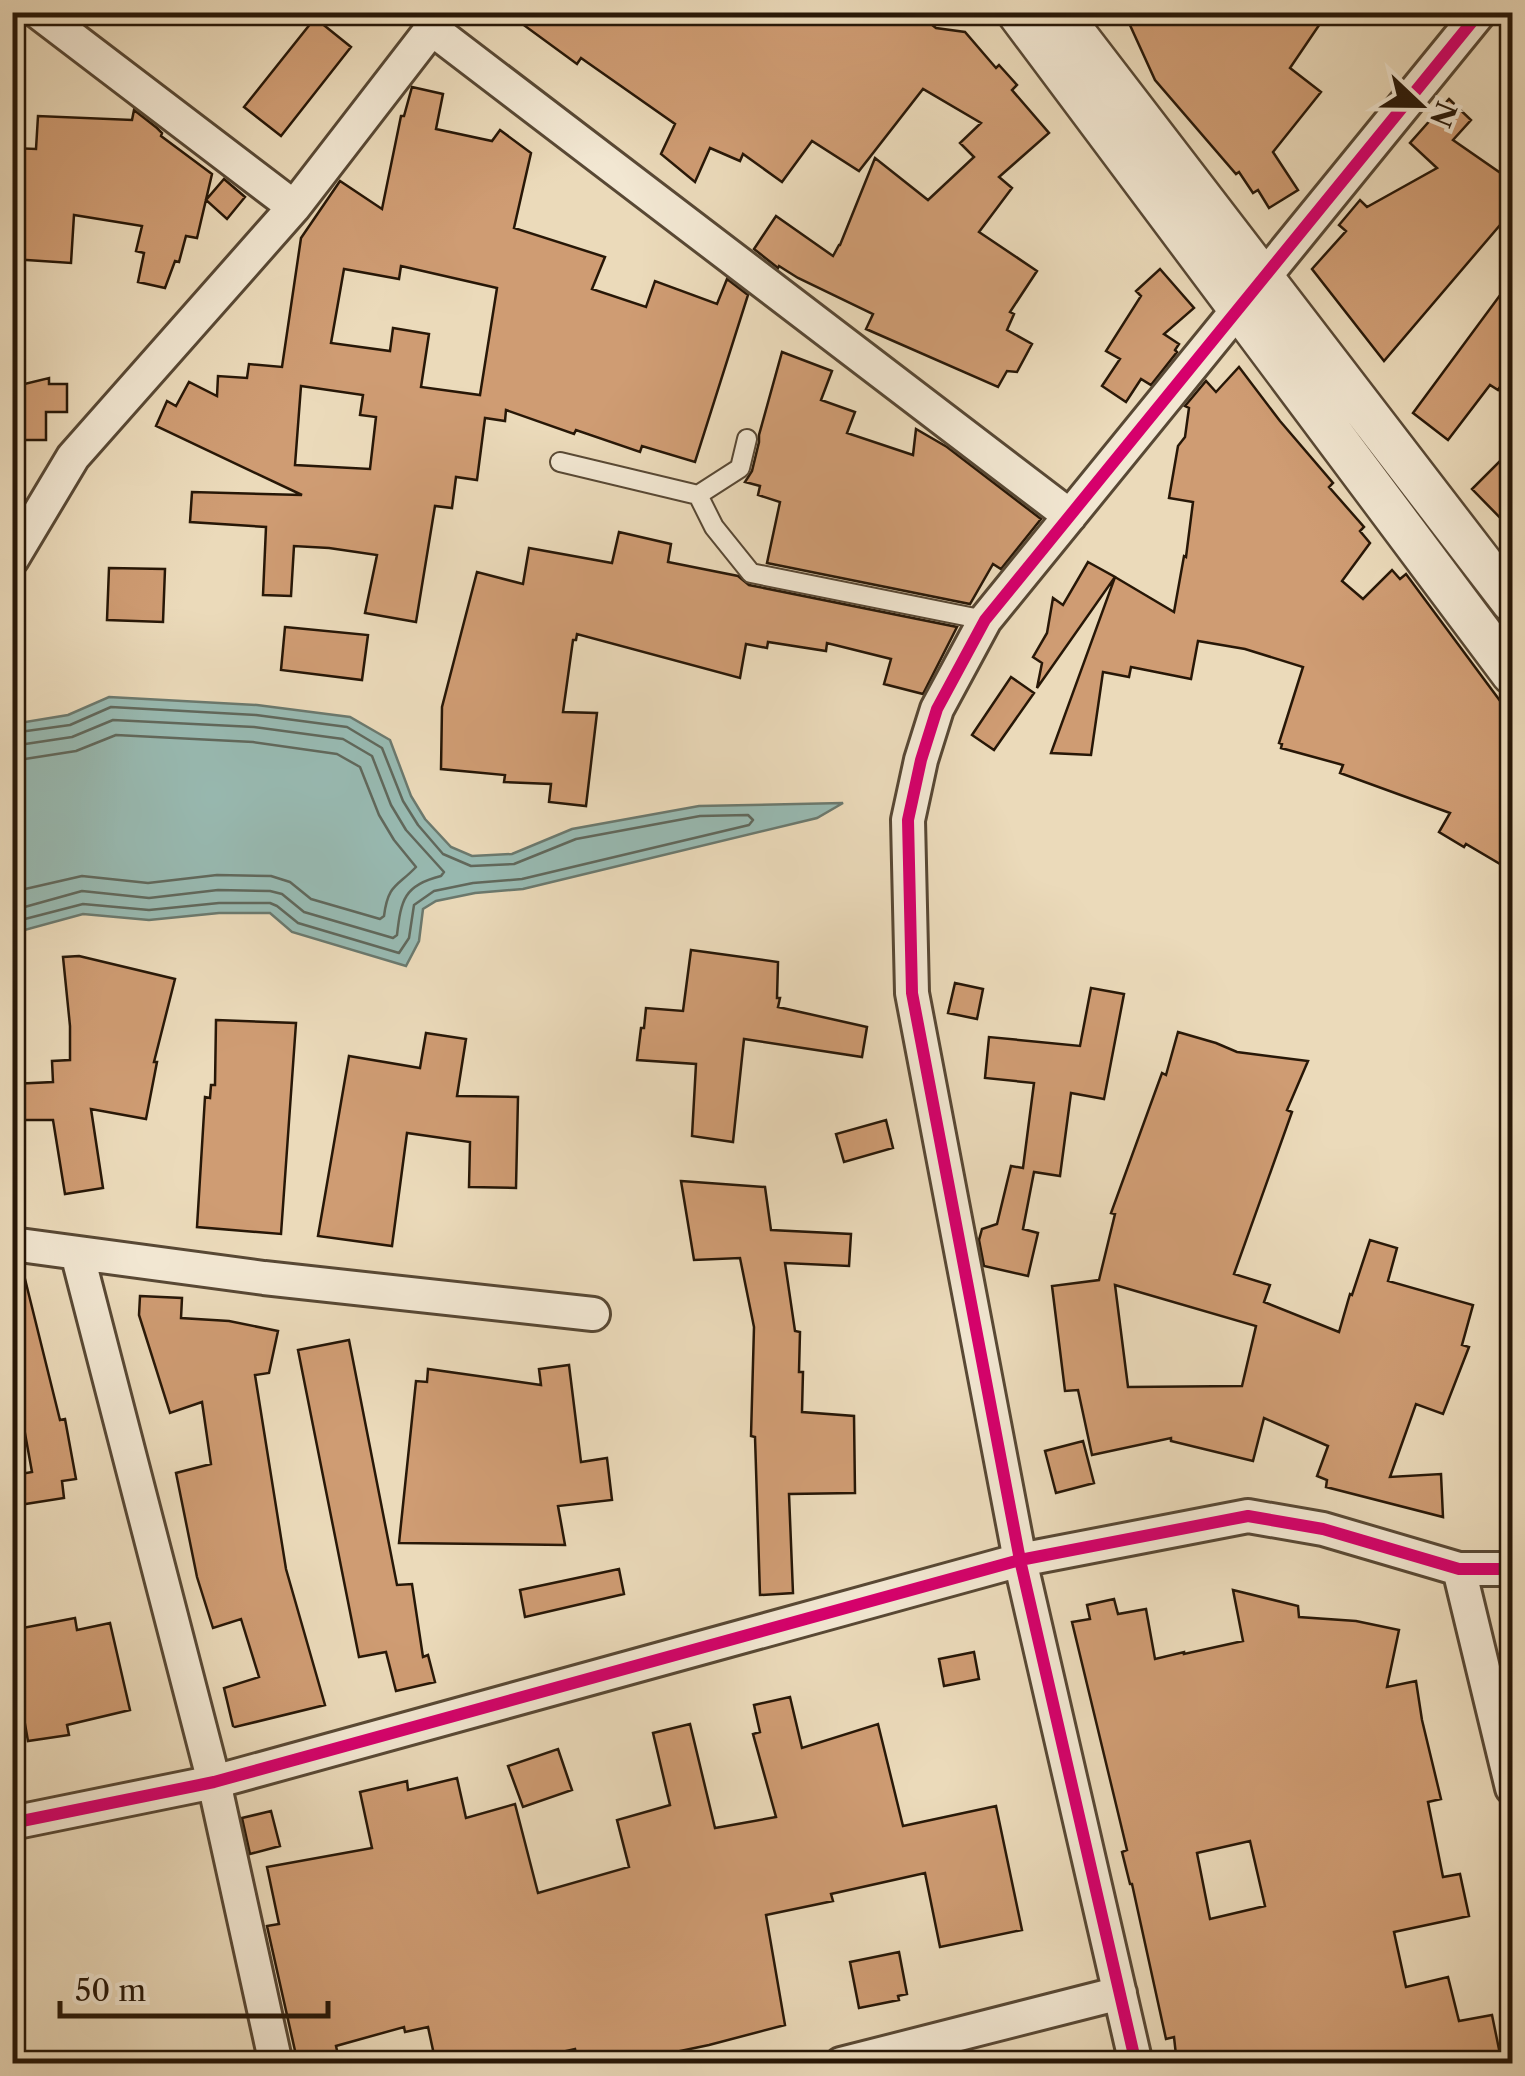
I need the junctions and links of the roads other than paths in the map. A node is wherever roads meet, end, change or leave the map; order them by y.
1 (38, 12) edge
2 (1017, 12) edge
3 (1059, 12) edge
4 (1480, 12) edge
5 (438, 21) edge
6 (294, 207) junction
7 (1251, 294) junction
8 (746, 439) dead end
9 (560, 462) dead end
10 (698, 495) junction
11 (1070, 516) junction
12 (12, 559) edge
13 (1508, 586) edge
14 (985, 620) junction
15 (1512, 674) edge
16 (12, 1244) edge
17 (77, 1253) junction
18 (594, 1314) dead end
19 (1020, 1560) junction
20 (1458, 1568) junction
21 (1512, 1569) edge
22 (214, 1782) junction
23 (1512, 1788) edge
24 (12, 1823) edge
25 (1120, 1993) junction
26 (276, 2064) edge
27 (841, 2064) edge
28 (1136, 2064) edge

1 - 6 street
2 - 7 street
3 - 7 street
4 - 7 street
5 - 6 street
5 - 11 street
6 - 12 street
7 - 11 street
7 - 13 street
7 - 15 street
8 - 10 lane
9 - 10 lane
10 - 14 lane
11 - 14 street
14 - 19 street
16 - 17 street
17 - 18 street
17 - 22 street
19 - 20 street
19 - 22 street
19 - 25 street
20 - 21 street
20 - 23 street
22 - 24 street
22 - 26 street
25 - 27 street
25 - 28 street

